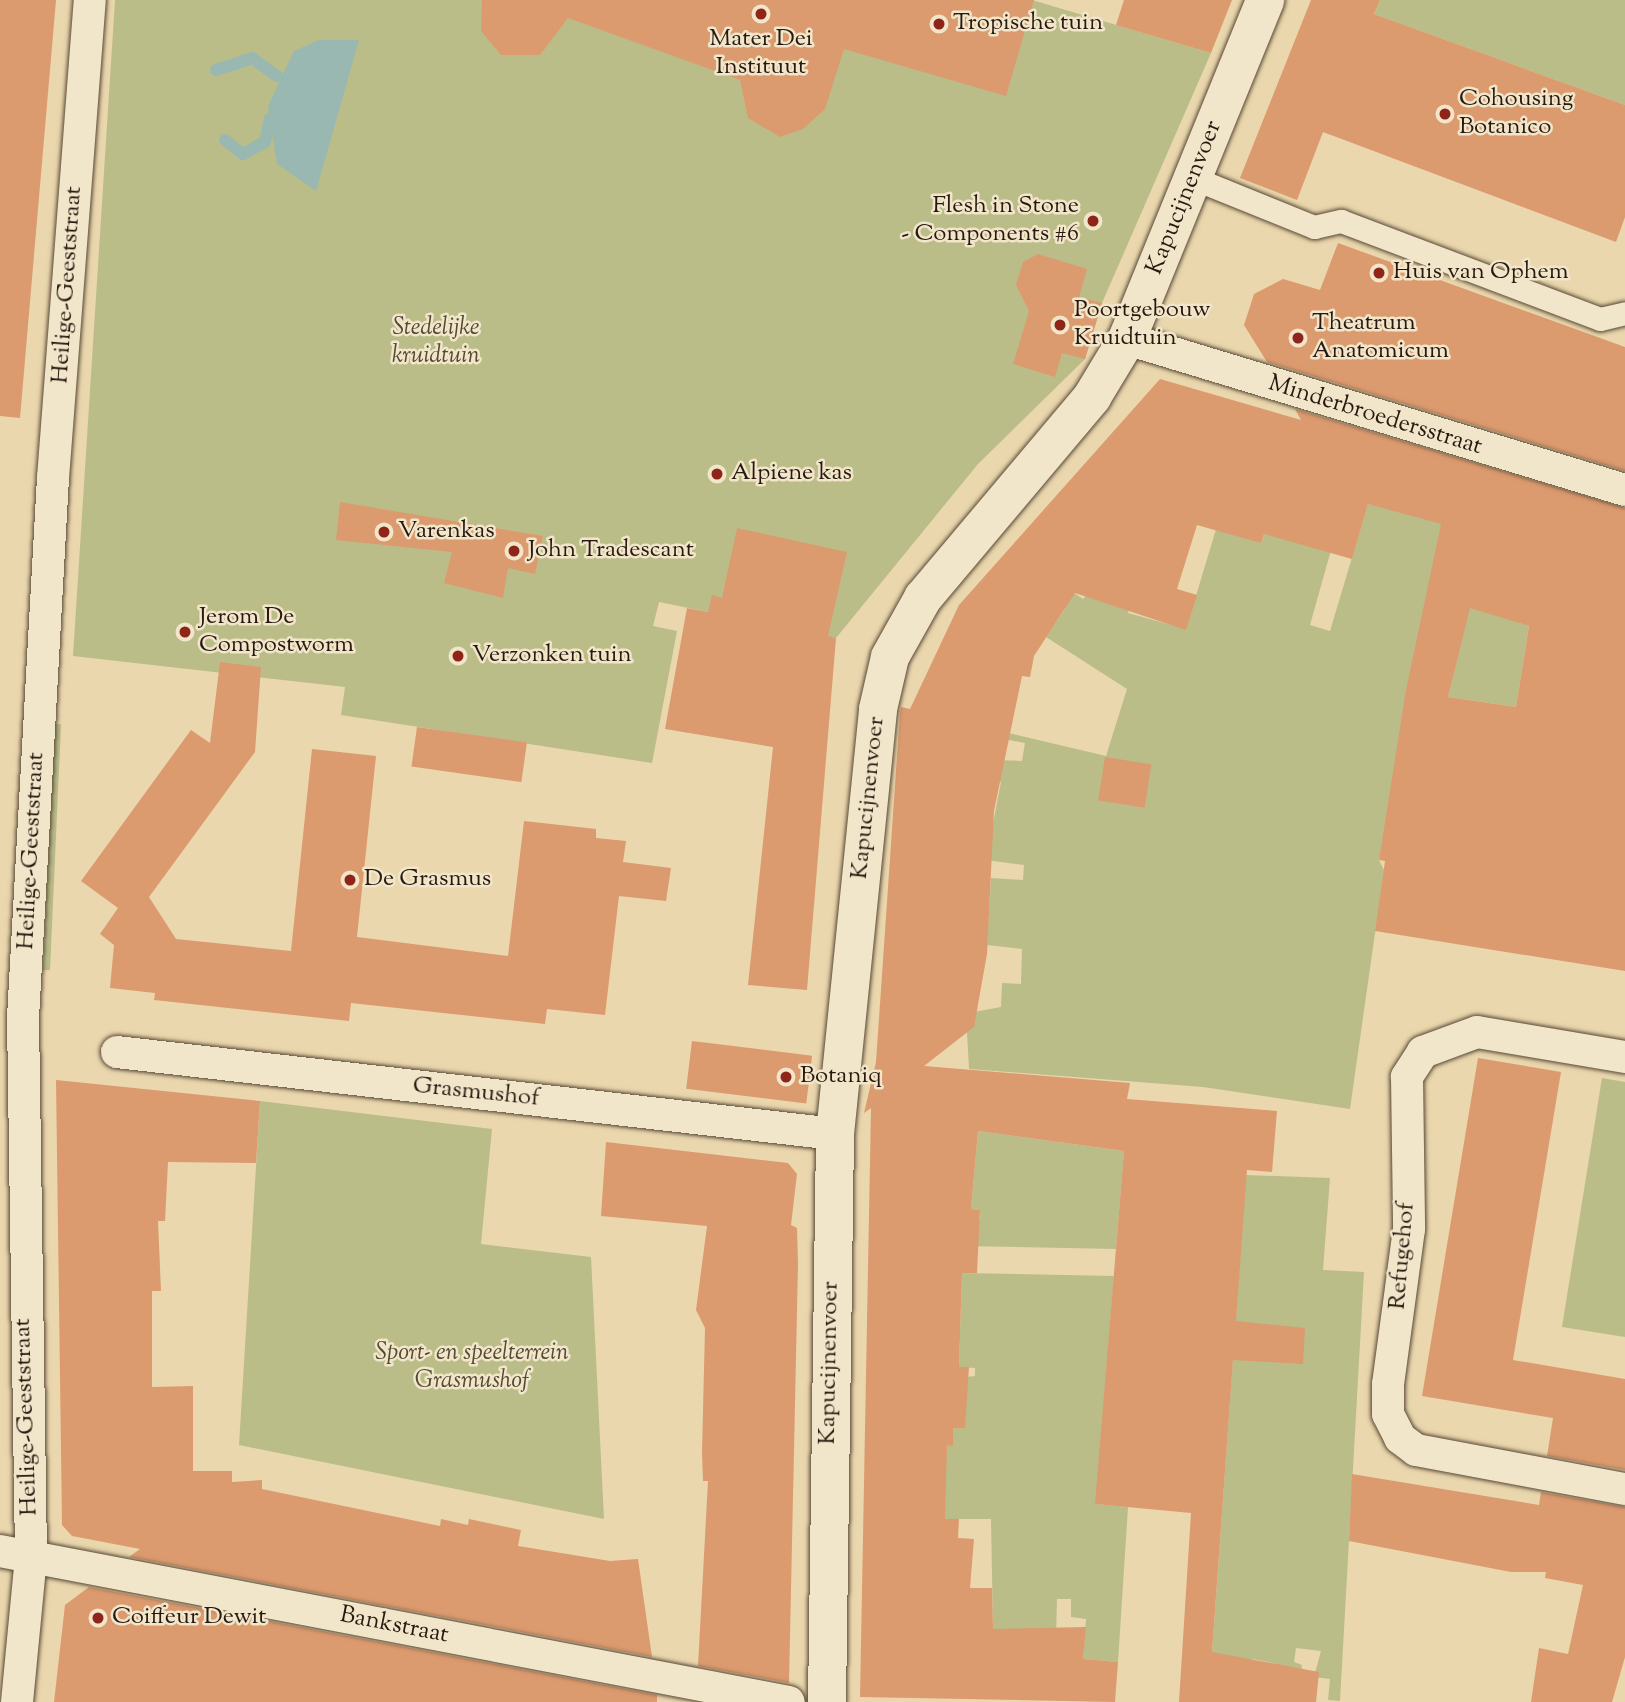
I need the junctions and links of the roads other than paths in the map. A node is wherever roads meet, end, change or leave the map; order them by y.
1 (90, 0) edge
2 (1265, 0) edge
3 (1193, 178) junction
4 (1625, 313) edge
5 (1127, 339) junction
6 (1625, 490) edge
7 (117, 1052) dead end
8 (1625, 1057) edge
9 (835, 1134) junction
10 (10, 1158) edge
11 (1625, 1489) edge
12 (0, 1551) edge
13 (31, 1556) junction
14 (17, 1702) edge
15 (789, 1702) edge
16 (827, 1702) edge

1 - 10 street, Heilige-Geeststraat
2 - 3 street, Kapucijnenvoer
3 - 4 street
3 - 5 street, Kapucijnenvoer
5 - 6 street, Minderbroedersstraat
5 - 9 street, Kapucijnenvoer
7 - 9 street, Grasmushof
8 - 11 street, Refugehof
9 - 16 street, Kapucijnenvoer
10 - 13 street, Heilige-Geeststraat
12 - 13 street, Bankstraat
13 - 14 street, Heilige-Geeststraat
13 - 15 street, Bankstraat

